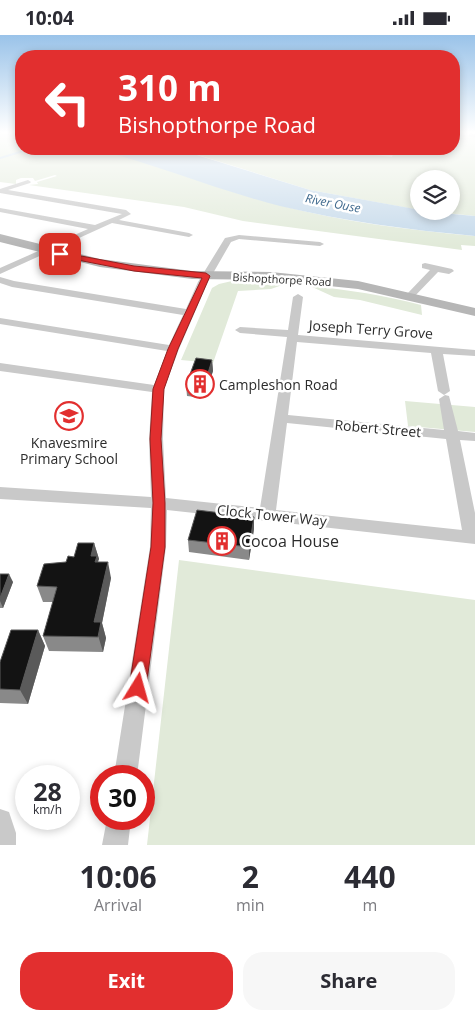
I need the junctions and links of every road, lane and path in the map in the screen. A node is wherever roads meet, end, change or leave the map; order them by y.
1 (28, 182) dead end
2 (1, 191) edge
3 (0, 210) edge
4 (111, 221) junction
5 (96, 228) junction
6 (190, 235) dead end
7 (0, 238) edge
8 (320, 244) dead end
9 (26, 246) junction
10 (46, 250) junction
11 (22, 261) junction
12 (425, 266) dead end
13 (436, 269) junction
14 (0, 271) edge
15 (449, 271) dead end
16 (206, 276) junction
17 (0, 280) edge
18 (410, 296) junction
19 (298, 297) dead end
20 (475, 312) edge
21 (190, 313) junction
22 (0, 321) edge
23 (240, 330) dead end
24 (293, 336) junction
25 (173, 349) junction
26 (436, 349) junction
27 (475, 353) edge
28 (0, 367) edge
29 (158, 389) junction
30 (280, 419) junction
31 (452, 435) junction
32 (475, 437) edge
33 (0, 493) edge
34 (159, 503) junction
35 (267, 515) junction
36 (474, 538) edge
37 (127, 765) edge
38 (0, 821) edge
39 (117, 830) edge
40 (3, 845) edge
41 (115, 845) edge

1 - 2 street
2 - 4 street
3 - 5 street
4 - 5 street
4 - 6 street
5 - 10 street
7 - 9 street, Bishopthorpe Road
8 - 16 street
9 - 10 street, Bishopthorpe Road
9 - 11 street
10 - 11 street
10 - 16 street, Bishopthorpe Road
11 - 14 street
12 - 13 street
13 - 15 street
13 - 18 street
16 - 18 street, Bishopthorpe Road
16 - 21 street
17 - 21 street
18 - 20 street, Bishopthorpe Road
19 - 24 street
21 - 25 street
22 - 25 street
23 - 24 street
24 - 26 street, Joseph Terry Grove
24 - 30 street, Joseph Terry Grove
25 - 29 street
26 - 27 street, Joseph Terry Grove
26 - 31 street
28 - 29 street
29 - 34 street
30 - 31 street, Robert Street
30 - 35 street, Joseph Terry Grove
31 - 32 street, Robert Street
31 - 36 street
33 - 34 street, Clock Tower Way
34 - 35 street, Clock Tower Way
34 - 37 street
35 - 36 street, Clock Tower Way
38 - 40 street
39 - 41 street

